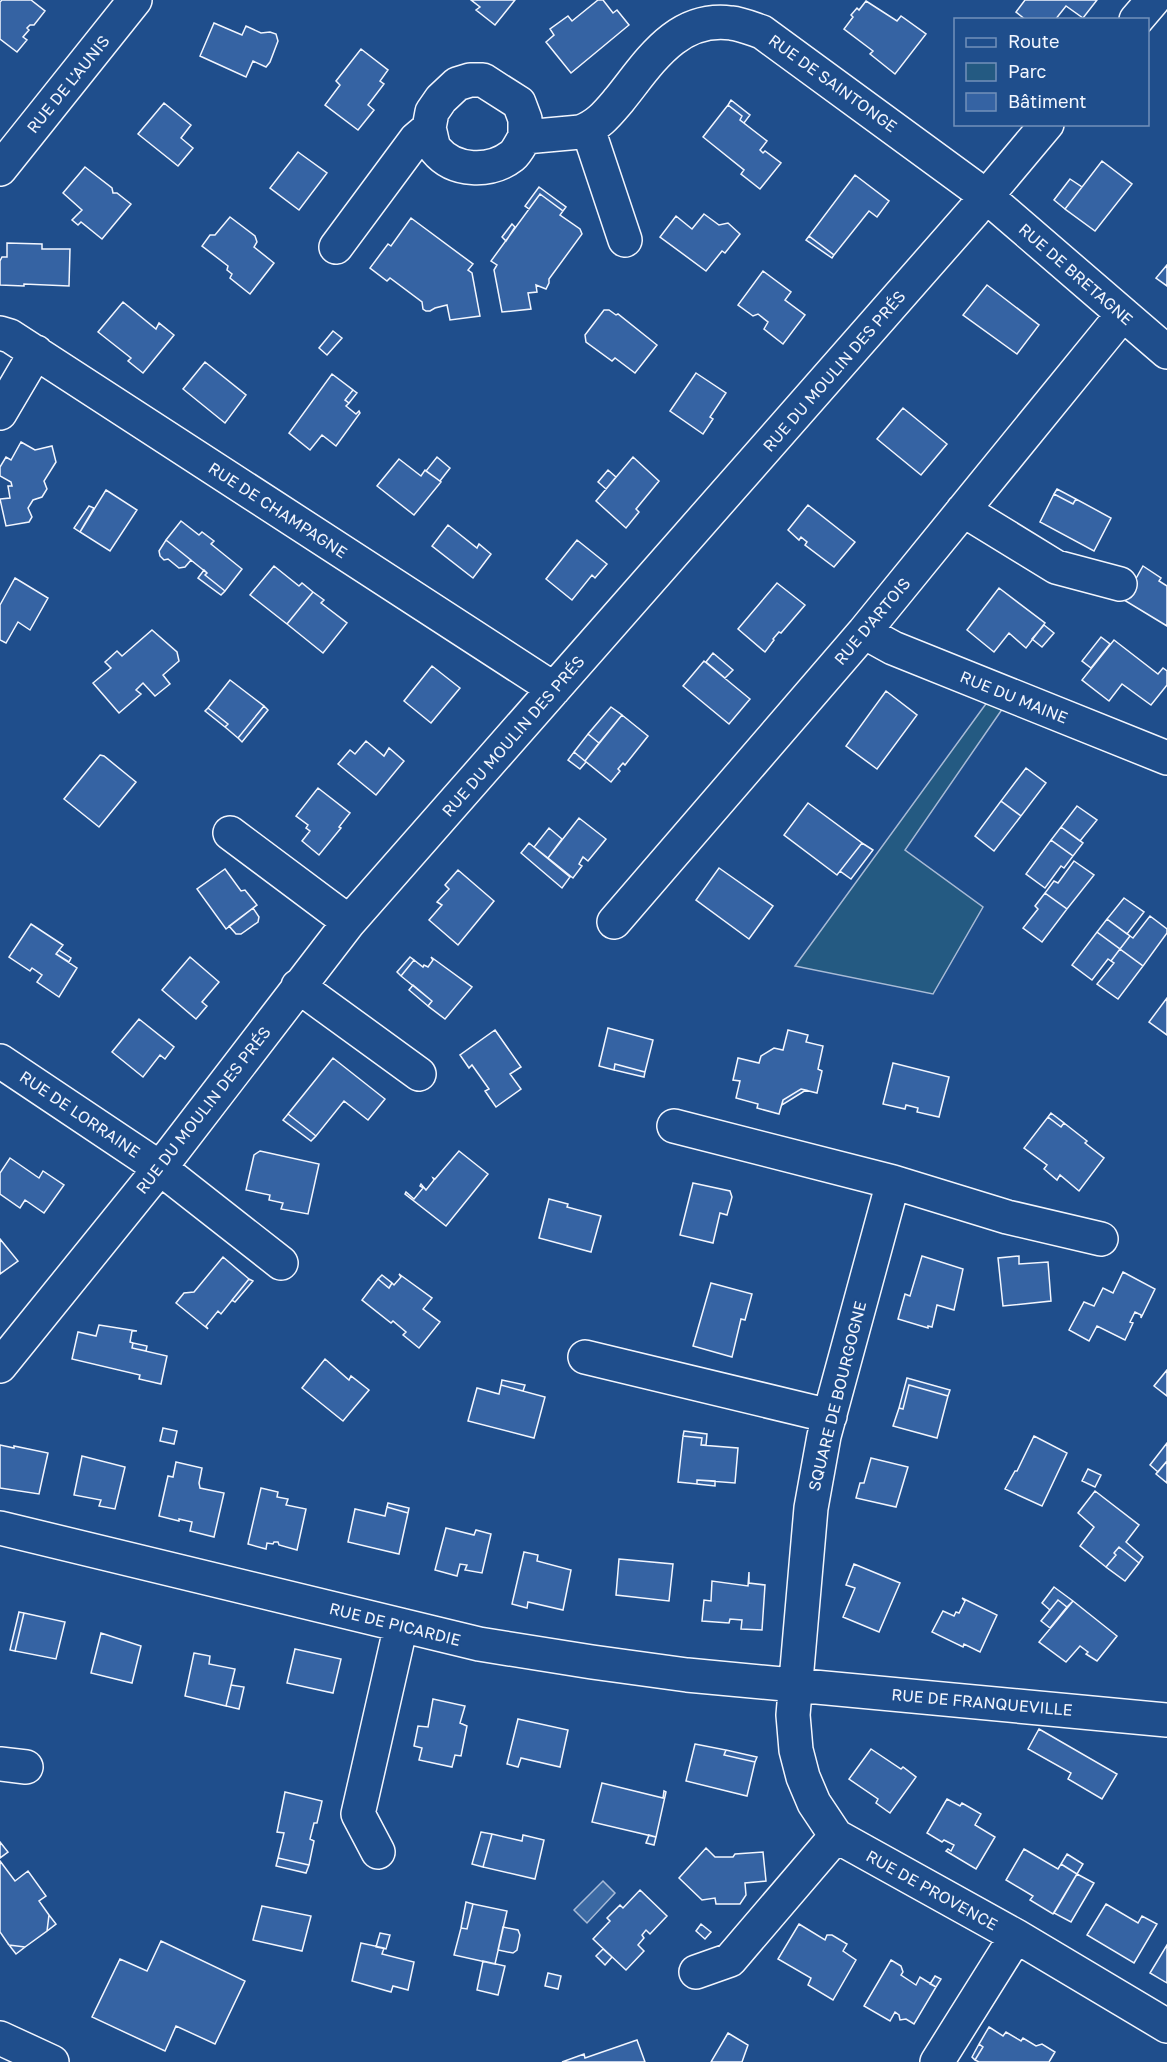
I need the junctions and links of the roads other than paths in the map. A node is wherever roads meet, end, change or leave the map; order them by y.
1 (135, 0) edge
2 (1153, 0) edge
3 (1138, 18) edge
4 (1045, 126) edge
5 (429, 128) junction
6 (588, 129) junction
7 (525, 137) junction
8 (0, 169) edge
9 (986, 196) junction
10 (625, 240) dead end
11 (336, 247) dead end
12 (1123, 314) junction
13 (0, 333) edge
14 (36, 352) junction
15 (1167, 352) edge
16 (0, 413) edge
17 (963, 510) junction
18 (1120, 584) dead end
19 (864, 632) junction
20 (554, 689) junction
21 (1167, 758) edge
22 (230, 833) dead end
23 (349, 922) junction
24 (614, 922) dead end
25 (298, 986) junction
26 (0, 1061) edge
27 (419, 1074) dead end
28 (674, 1126) dead end
29 (160, 1168) junction
30 (893, 1182) junction
31 (1101, 1239) dead end
32 (281, 1263) dead end
33 (585, 1357) dead end
34 (0, 1366) edge
35 (830, 1416) junction
36 (0, 1528) edge
37 (401, 1625) junction
38 (797, 1685) junction
39 (1167, 1720) edge
40 (836, 1836) junction
41 (378, 1852) dead end
42 (1016, 1936) junction
43 (696, 1972) dead end
44 (1167, 2026) edge
45 (0, 2038) edge
46 (52, 2062) edge
47 (937, 2062) edge

1 - 8 street, RUE DE L'AUNIS
2 - 3 street
4 - 9 street, RUE DU MOULIN DES PRÉS
5 - 7 street
5 - 7 street
5 - 11 street
6 - 7 street
6 - 9 street, RUE DE SAINTONGE
6 - 10 street
9 - 12 street, RUE DE BRETAGNE
9 - 20 street, RUE DU MOULIN DES PRÉS
12 - 15 street, RUE DE BRETAGNE
12 - 17 street, RUE D'ARTOIS
13 - 14 street, RUE DE CHAMPAGNE
14 - 16 street
14 - 20 street, RUE DE CHAMPAGNE
17 - 18 street
17 - 19 street, RUE D'ARTOIS
19 - 21 street, RUE DU MAINE
19 - 24 street, RUE D'ARTOIS
20 - 23 street, RUE DU MOULIN DES PRÉS
22 - 23 street
23 - 25 street, RUE DU MOULIN DES PRÉS
25 - 27 street
25 - 29 street, RUE DU MOULIN DES PRÉS
26 - 29 street, RUE DE LORRAINE
28 - 30 street
29 - 32 street, RUE DE LORRAINE
29 - 34 street, RUE DU MOULIN DES PRÉS
30 - 31 street
30 - 35 street, SQUARE DE BOURGOGNE
33 - 35 street
35 - 38 street, SQUARE DE BOURGOGNE
36 - 37 street, RUE DE PICARDIE
37 - 38 street, RUE DE PICARDIE
37 - 41 street
38 - 39 street, RUE DE FRANQUEVILLE
38 - 40 street, RUE DE PROVENCE
40 - 42 street, RUE DE PROVENCE
40 - 43 street
42 - 44 street, RUE DE PROVENCE
42 - 47 street
45 - 46 street

